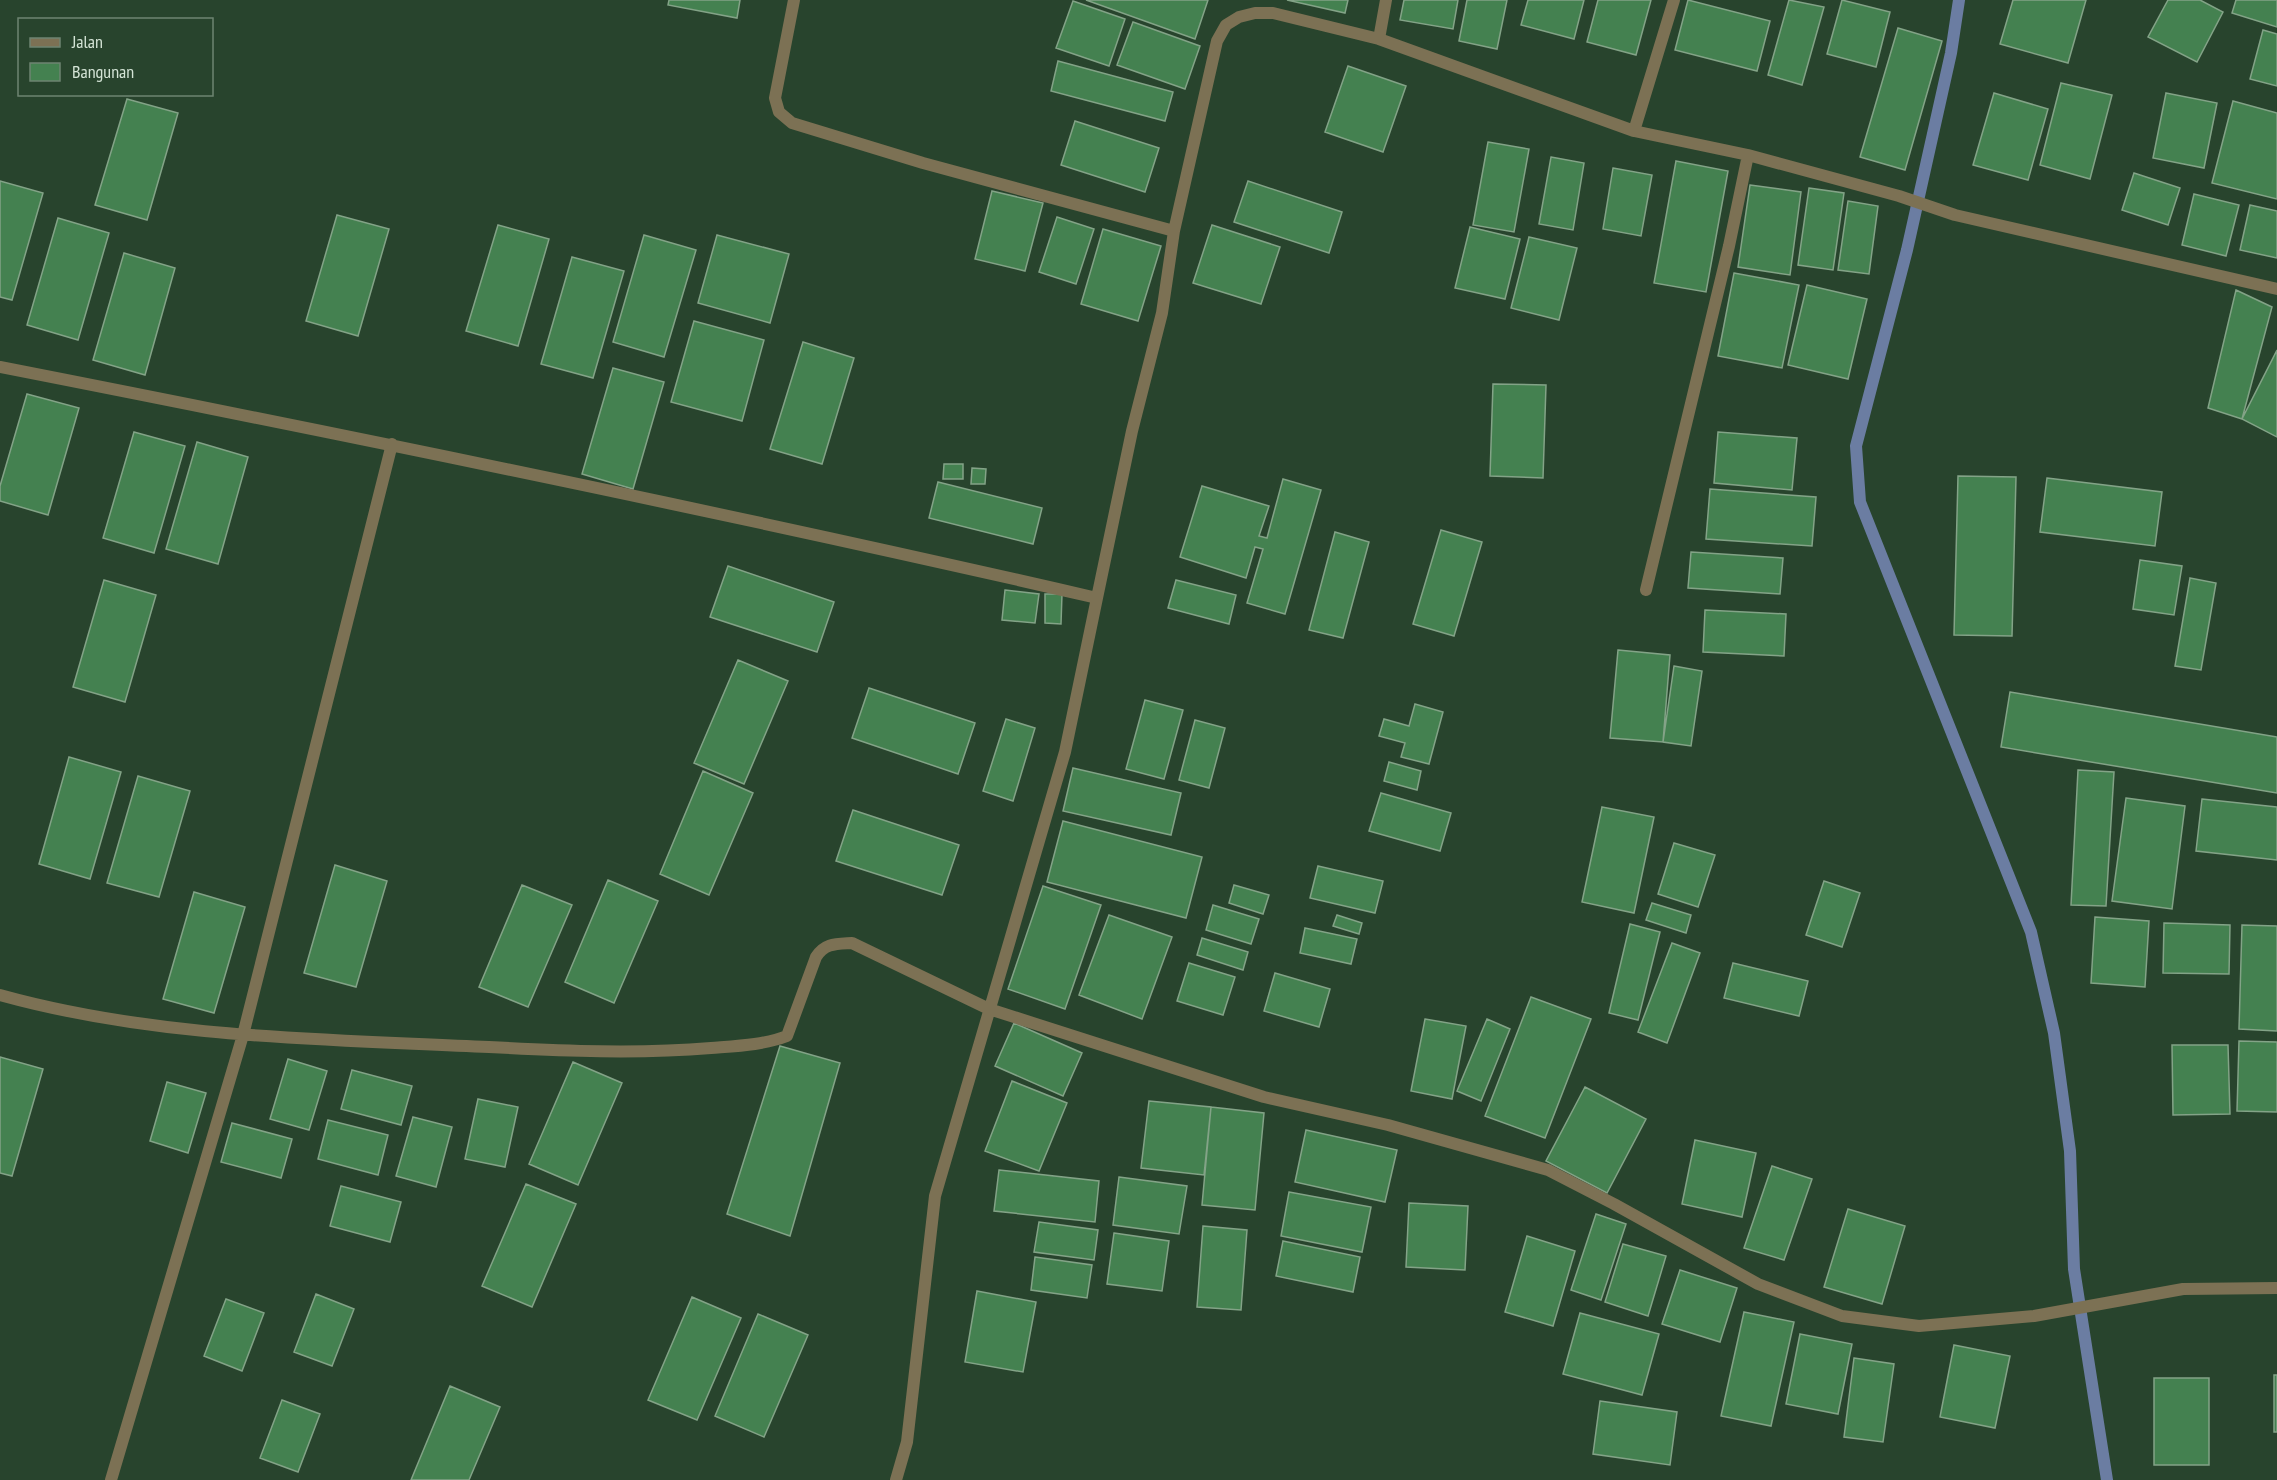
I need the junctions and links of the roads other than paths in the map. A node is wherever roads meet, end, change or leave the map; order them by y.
1 (794, 0) edge
2 (1386, 0) edge
3 (1674, 0) edge
4 (1379, 39) junction
5 (1634, 131) junction
6 (1748, 155) junction
7 (1174, 231) junction
8 (2277, 289) edge
9 (0, 367) edge
10 (392, 444) junction
11 (1646, 590) dead end
12 (1097, 598) junction
13 (0, 995) edge
14 (989, 1009) junction
15 (243, 1035) junction
16 (2277, 1288) edge
17 (111, 1480) edge
18 (896, 1480) edge

1 - 7 street
2 - 4 street
3 - 5 street
4 - 5 street
4 - 7 street
5 - 6 street
6 - 8 street
6 - 11 street
7 - 12 street
9 - 10 street
10 - 12 street
10 - 15 street
12 - 14 street
13 - 15 street
14 - 15 street
14 - 16 street
14 - 18 street
15 - 17 street

